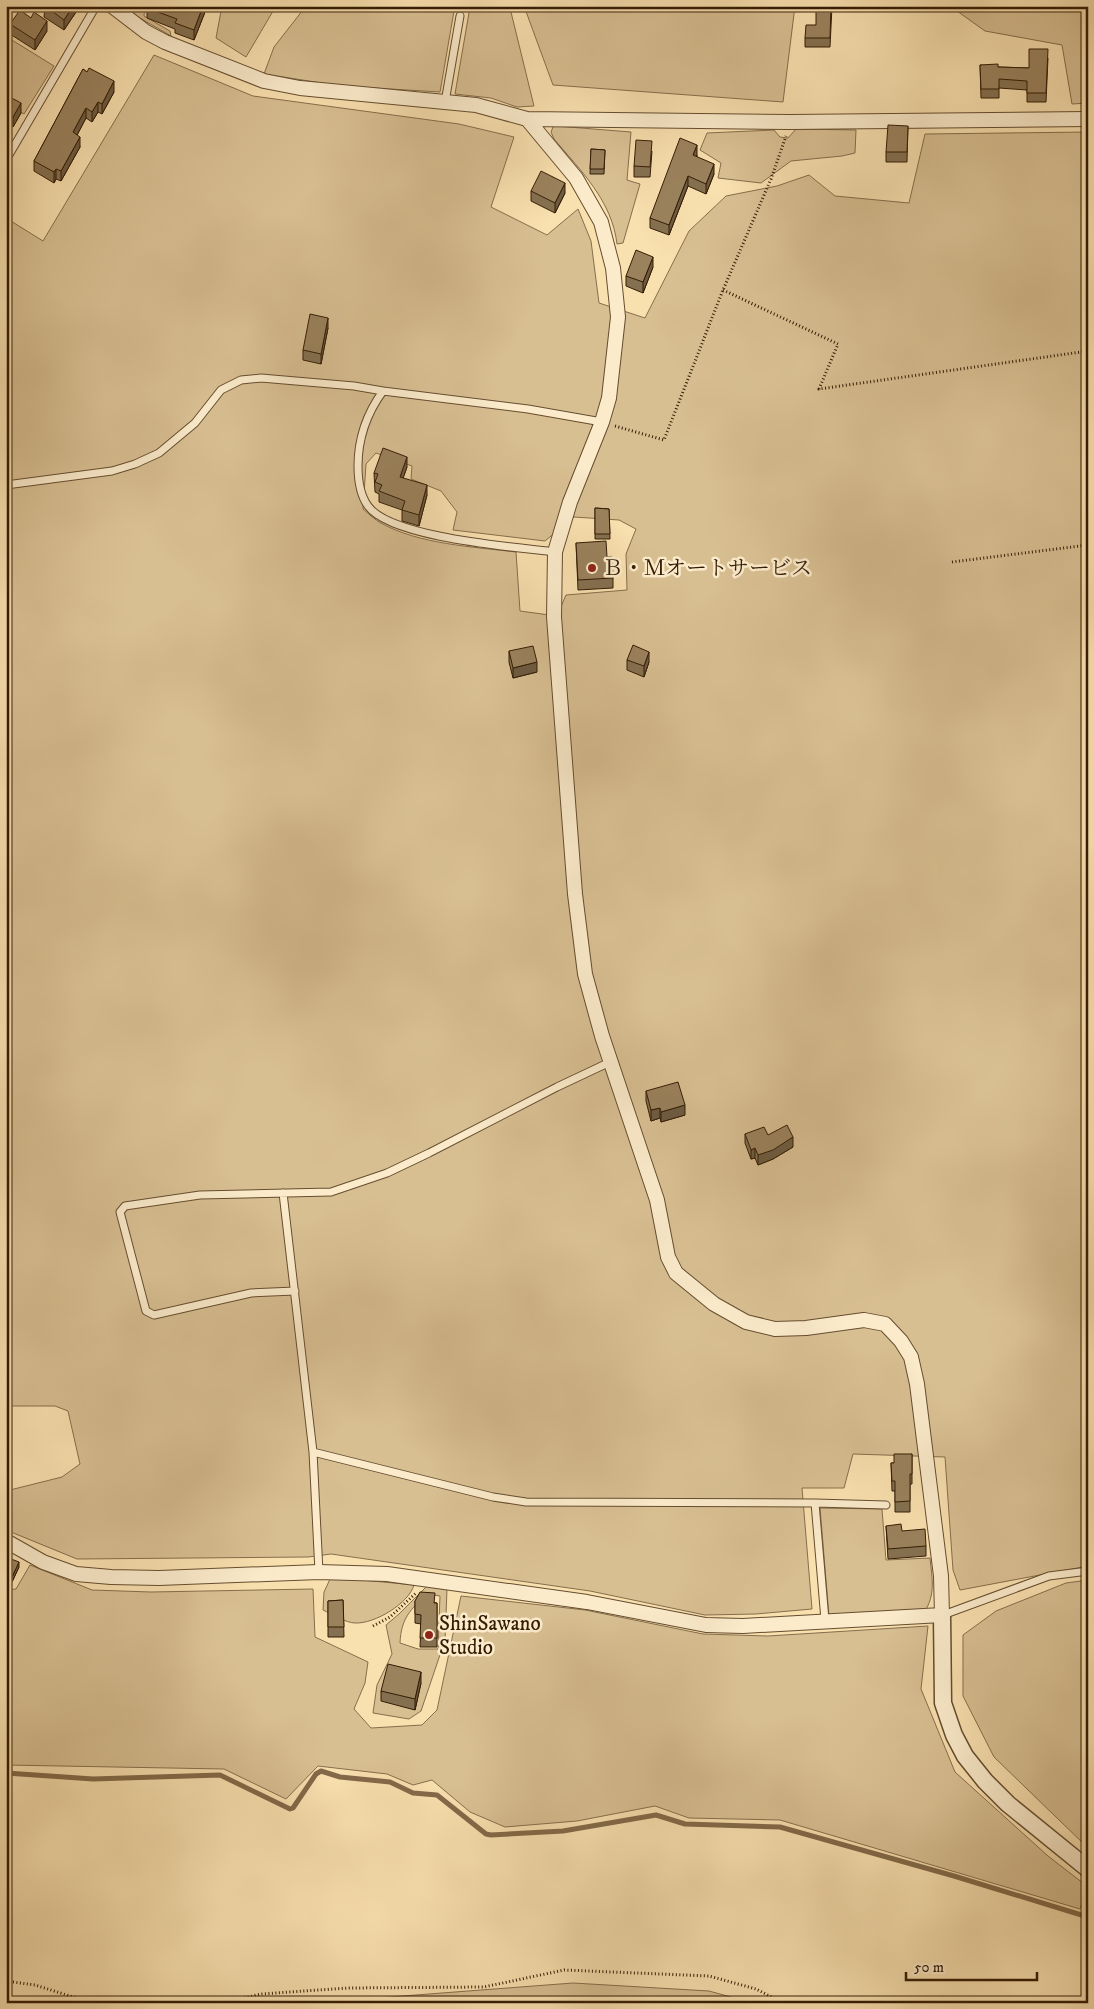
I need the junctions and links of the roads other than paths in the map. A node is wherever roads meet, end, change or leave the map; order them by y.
1 (96, 6) edge
2 (112, 6) edge
3 (460, 16) dead end
4 (445, 102) junction
5 (527, 119) junction
6 (1088, 119) edge
7 (6, 160) edge
8 (383, 391) junction
9 (602, 422) junction
10 (6, 485) edge
11 (555, 552) junction
12 (610, 1062) junction
13 (283, 1192) junction
14 (295, 1291) junction
15 (312, 1452) junction
16 (815, 1503) junction
17 (886, 1504) dead end
18 (6, 1541) edge
19 (1088, 1570) edge
20 (320, 1572) junction
21 (942, 1615) junction
22 (824, 1620) junction
23 (1088, 1869) edge

1 - 7 lane
2 - 4 street
3 - 4 lane
4 - 5 street
5 - 6 street
5 - 9 street
8 - 9 lane
8 - 10 lane
8 - 11 lane
9 - 11 street
11 - 12 street
12 - 13 lane
12 - 21 street
13 - 14 lane
13 - 14 lane
14 - 15 lane
15 - 16 lane
15 - 20 lane
16 - 17 lane
16 - 22 lane
18 - 20 street
19 - 21 lane
20 - 22 street
21 - 22 street
21 - 23 street

